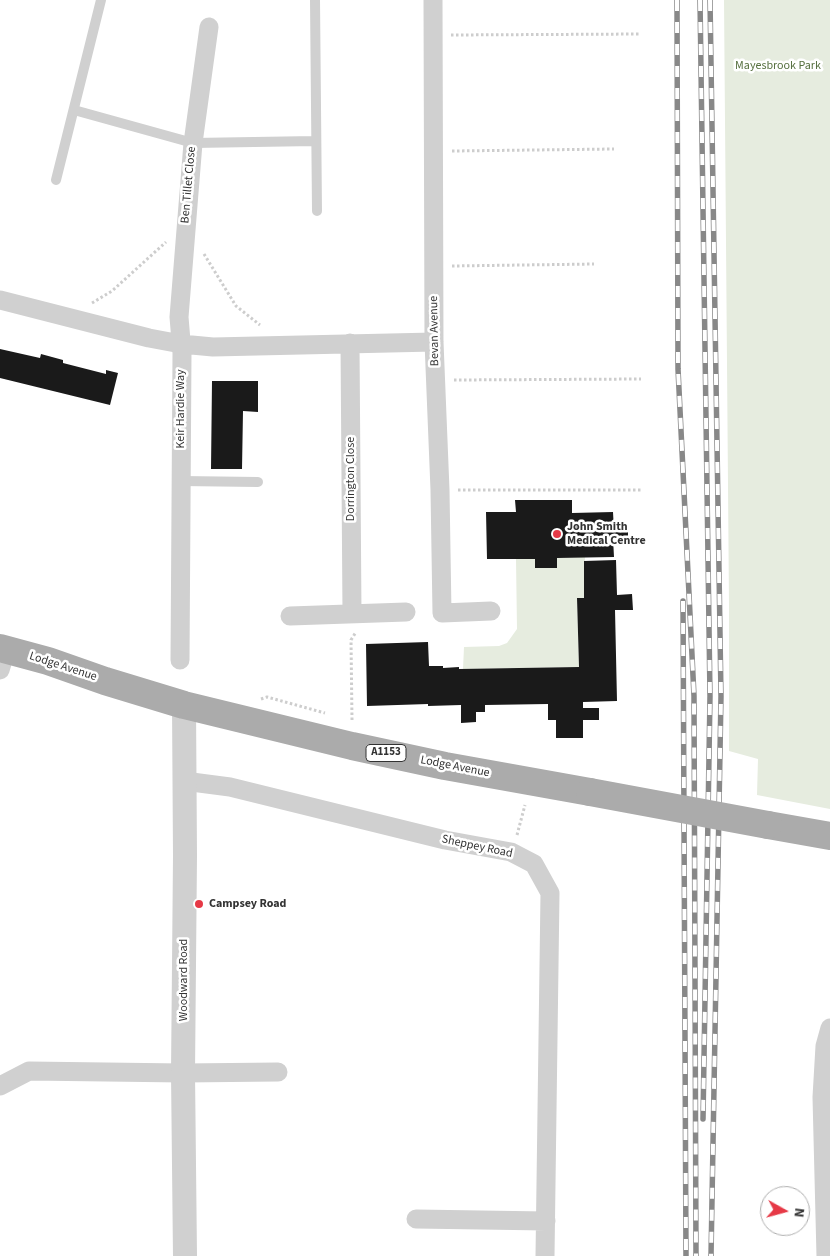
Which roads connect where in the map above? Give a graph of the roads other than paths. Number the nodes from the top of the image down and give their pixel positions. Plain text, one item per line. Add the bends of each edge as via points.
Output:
1 (102, 0) edge
2 (315, 0) edge
3 (433, 0) edge
4 (208, 27) dead end
5 (74, 110) junction
6 (315, 142) junction
7 (192, 143) junction
8 (56, 180) dead end
9 (317, 211) dead end
10 (0, 300) edge
11 (434, 342) junction
12 (350, 343) junction
13 (181, 344) junction
14 (181, 481) junction
15 (258, 482) dead end
16 (492, 611) dead end
17 (406, 612) dead end
18 (290, 616) dead end
19 (355, 622) junction
20 (2, 656) edge
21 (180, 660) dead end
22 (184, 704) junction
23 (184, 782) junction
24 (830, 836) edge
25 (830, 1028) edge
26 (278, 1072) dead end
27 (183, 1073) junction
28 (0, 1086) edge
29 (416, 1219) dead end
30 (546, 1221) junction
31 (185, 1256) edge
32 (545, 1256) edge
33 (826, 1256) edge

1 - 5 lane
2 - 6 lane
3 - 11 street, Bevan Avenue
4 - 7 street, Ben Tillet Close
5 - 7 lane
5 - 8 lane
6 - 7 lane
6 - 9 lane
7 - 13 street, Ben Tillet Close via 179,317
10 - 13 street
11 - 12 street
11 - 16 street, Bevan Avenue via 442,613
12 - 13 street via 213,347
12 - 19 street, Dorrington Close
13 - 14 street, Keir Hardie Way
14 - 15 lane
14 - 21 street, Keir Hardie Way
17 - 19 street
18 - 19 street
20 - 22 main road, Lodge Avenue / A1153 via 48,661
22 - 23 street, Woodward Road
22 - 24 main road, Lodge Avenue / A1153, bridge via 417,760
23 - 27 street, Woodward Road
23 - 30 street, Sheppey Road via 230,787 445,840 512,852 534,864 550,893
25 - 33 street via 825,1046 822,1097
26 - 27 street
27 - 28 street via 29,1071
27 - 31 street, Woodward Road
29 - 30 street
30 - 32 street, Sheppey Road

